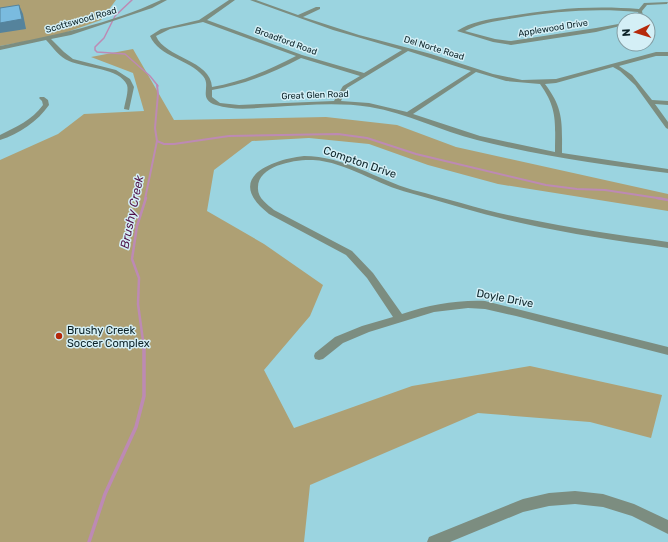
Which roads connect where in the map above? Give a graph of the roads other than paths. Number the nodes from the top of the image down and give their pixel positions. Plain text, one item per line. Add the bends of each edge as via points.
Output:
1 (165, 0) edge
2 (233, 0) edge
3 (252, 0) edge
4 (666, 2) edge
5 (318, 8) dead end
6 (640, 11) joint
7 (299, 17) junction
8 (203, 20) junction
9 (616, 26) edge
10 (48, 39) junction
11 (0, 48) edge
12 (407, 49) junction
13 (668, 54) edge
14 (300, 56) junction
15 (614, 65) junction
16 (474, 71) junction
17 (364, 75) junction
18 (542, 83) junction
19 (209, 89) junction
20 (42, 98) dead end
21 (337, 102) junction
22 (649, 102) junction
23 (668, 103) edge
24 (127, 109) dead end
25 (409, 114) junction
26 (668, 127) edge
27 (1, 137) edge
28 (558, 155) junction
29 (668, 171) edge
30 (668, 245) edge
31 (400, 319) junction
32 (668, 351) edge
33 (320, 356) dead end
34 (668, 527) edge
35 (434, 542) edge

1 - 10 street, Scottswood Road via 117,19
2 - 8 street, Great Glen Road
3 - 7 street, Del Norte Road
4 - 6 street via 646,4
5 - 7 street
6 - 9 street, Applewood Drive via 603,8 558,10 484,21 460,31 495,41 511,42
7 - 12 street, Del Norte Road via 347,34
8 - 14 street, Broadford Road
8 - 19 street, Great Glen Road via 159,32 154,34 153,38 205,75 209,81
10 - 11 street, Scottswood Road
10 - 24 street via 71,60 106,69 126,78 131,87
12 - 16 street, Del Norte Road
12 - 17 street
13 - 15 street, Del Norte Road via 651,55
14 - 17 street, Broadford Road
14 - 19 street via 258,76
15 - 18 street, Del Norte Road
15 - 22 street via 627,73
16 - 18 street, Del Norte Road via 508,81
16 - 25 street
17 - 21 street via 345,87
18 - 28 street via 551,96 558,114
19 - 21 street, Great Glen Road via 208,96 212,101 231,106
20 - 27 street via 46,105 39,115
21 - 25 street, Great Glen Road via 375,106
22 - 23 street
22 - 26 street
25 - 28 street, Great Glen Road via 476,138
28 - 29 street, Great Glen Road
30 - 31 street, Compton Drive via 509,218 390,184 338,163 317,158 288,160 262,173 257,178 255,186 260,202 274,214 330,240 348,253 369,273
31 - 32 street, Doyle Drive via 447,306 485,305
31 - 33 street, Doyle Drive via 339,340
34 - 35 street via 609,501 574,496 555,497 516,508

